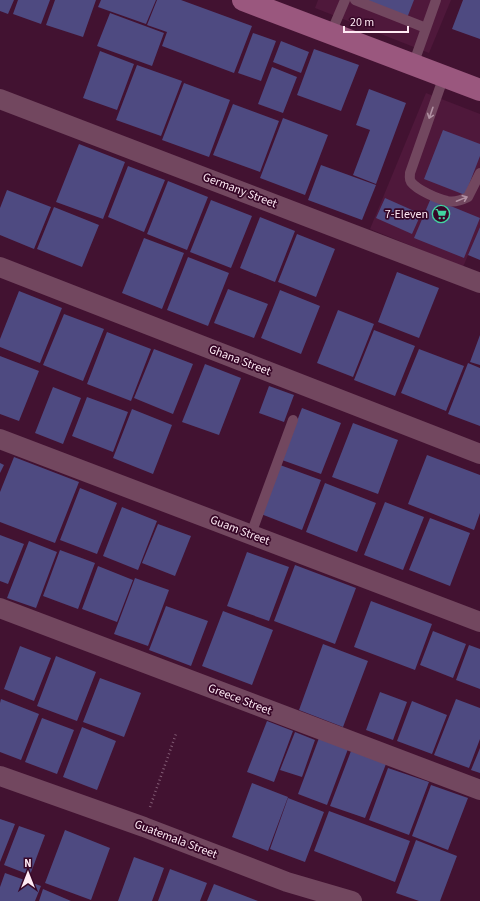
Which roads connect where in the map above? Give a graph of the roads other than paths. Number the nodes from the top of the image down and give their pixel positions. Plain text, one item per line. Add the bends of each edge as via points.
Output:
1 (243, 0) edge
2 (345, 0) edge
3 (355, 0) edge
4 (436, 0) edge
5 (426, 28) junction
6 (331, 33) junction
7 (413, 65) junction
8 (444, 76) junction
9 (480, 90) edge
10 (0, 99) edge
11 (480, 173) edge
12 (0, 267) edge
13 (480, 282) edge
14 (293, 420) dead end
15 (0, 439) edge
16 (480, 454) edge
17 (251, 534) junction
18 (0, 608) edge
19 (480, 622) edge
20 (0, 776) edge
21 (480, 790) edge
22 (345, 900) edge

1 - 6 main road
2 - 6 lane
3 - 5 lane
4 - 5 lane
5 - 7 lane
6 - 7 main road
7 - 8 main road
8 - 9 main road
8 -> 11 lane via 410,179 420,190 447,201 457,202 468,197
10 - 13 street, Germany Street
12 - 16 street, Ghana Street
14 - 17 lane
15 - 17 street, Guam Street
17 - 19 street, Guam Street
18 - 21 street, Greece Street
20 - 22 street, Guatemala Street via 144,826 287,882

